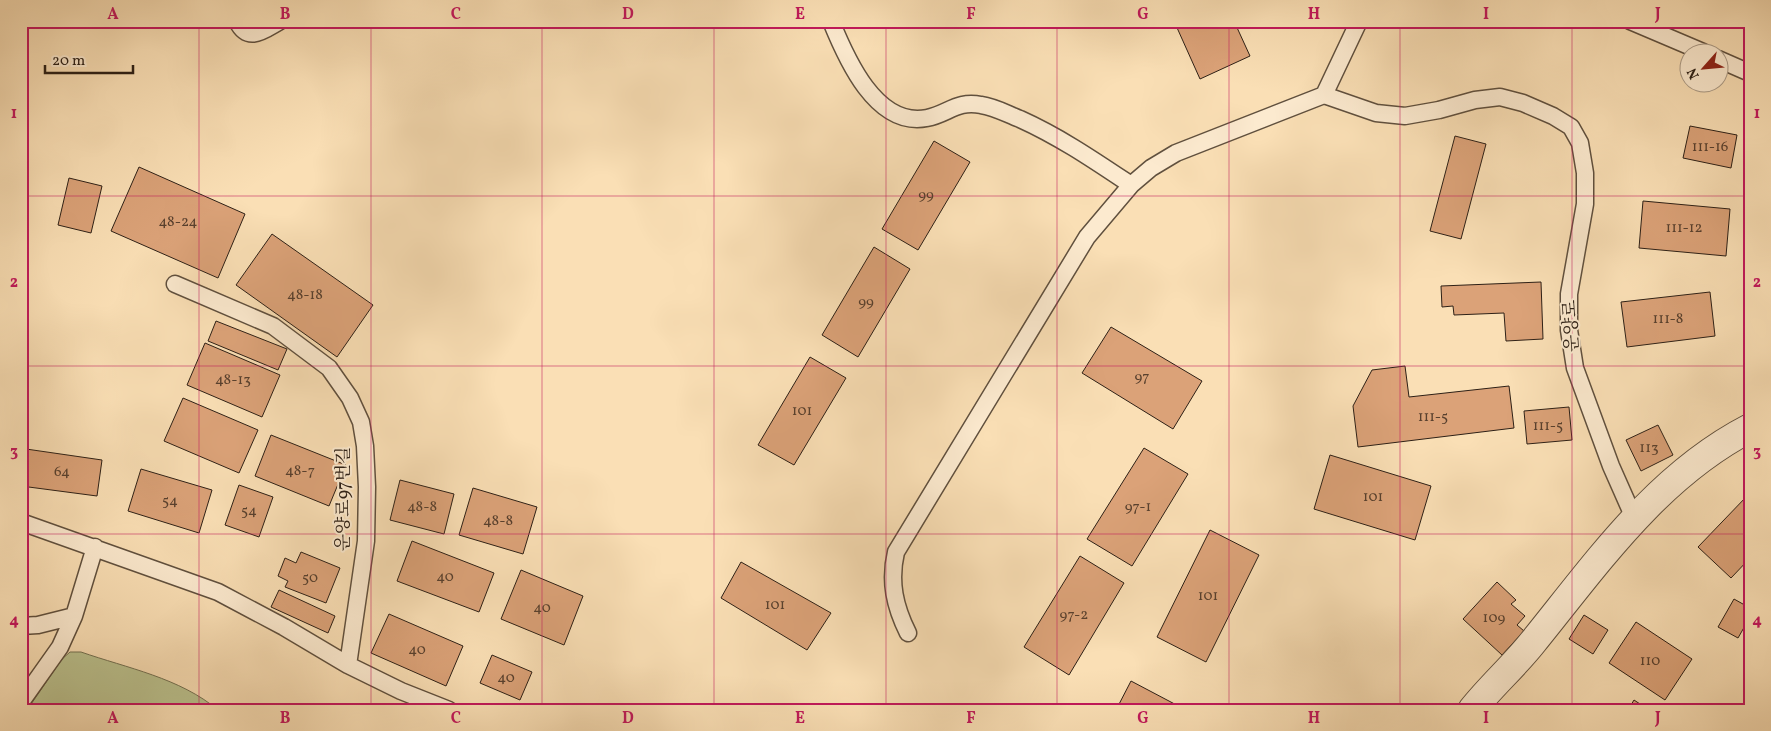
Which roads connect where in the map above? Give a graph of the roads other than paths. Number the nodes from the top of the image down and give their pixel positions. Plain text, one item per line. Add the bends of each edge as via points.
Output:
1 (237, 21) edge
2 (280, 21) edge
3 (831, 21) edge
4 (1359, 21) edge
5 (1630, 21) edge
6 (1679, 42) edge
7 (1728, 63) edge
8 (1750, 73) edge
9 (1324, 95) junction
10 (1131, 185) junction
11 (175, 284) dead end
12 (1750, 428) edge
13 (1634, 518) junction
14 (21, 522) edge
15 (95, 548) junction
16 (74, 616) junction
17 (21, 626) edge
18 (908, 633) dead end
19 (348, 665) junction
20 (21, 702) edge
21 (449, 710) edge
22 (1472, 710) edge

1 - 2 lane via 249,34 258,34
3 - 10 lane via 856,75 888,110 908,118 927,118 967,104 996,108 1076,148
4 - 9 lane
5 - 6 lane
7 - 8 lane
9 - 10 lane via 1176,153
9 - 13 lane, 운양로 via 1376,113 1405,116 1500,97 1523,103 1571,127 1580,143 1585,173 1585,204 1569,294 1569,330 1575,368
10 - 18 lane via 1087,237 896,552 893,587 898,614
11 - 19 lane, 운양로97번길 via 273,326 329,368 350,398 364,438 367,487 366,541
12 - 13 street via 1725,440 1698,460
13 - 22 street via 1532,644
14 - 15 lane
15 - 16 lane
15 - 19 lane via 218,592 284,626
16 - 17 lane
16 - 20 lane via 60,648
19 - 21 lane

